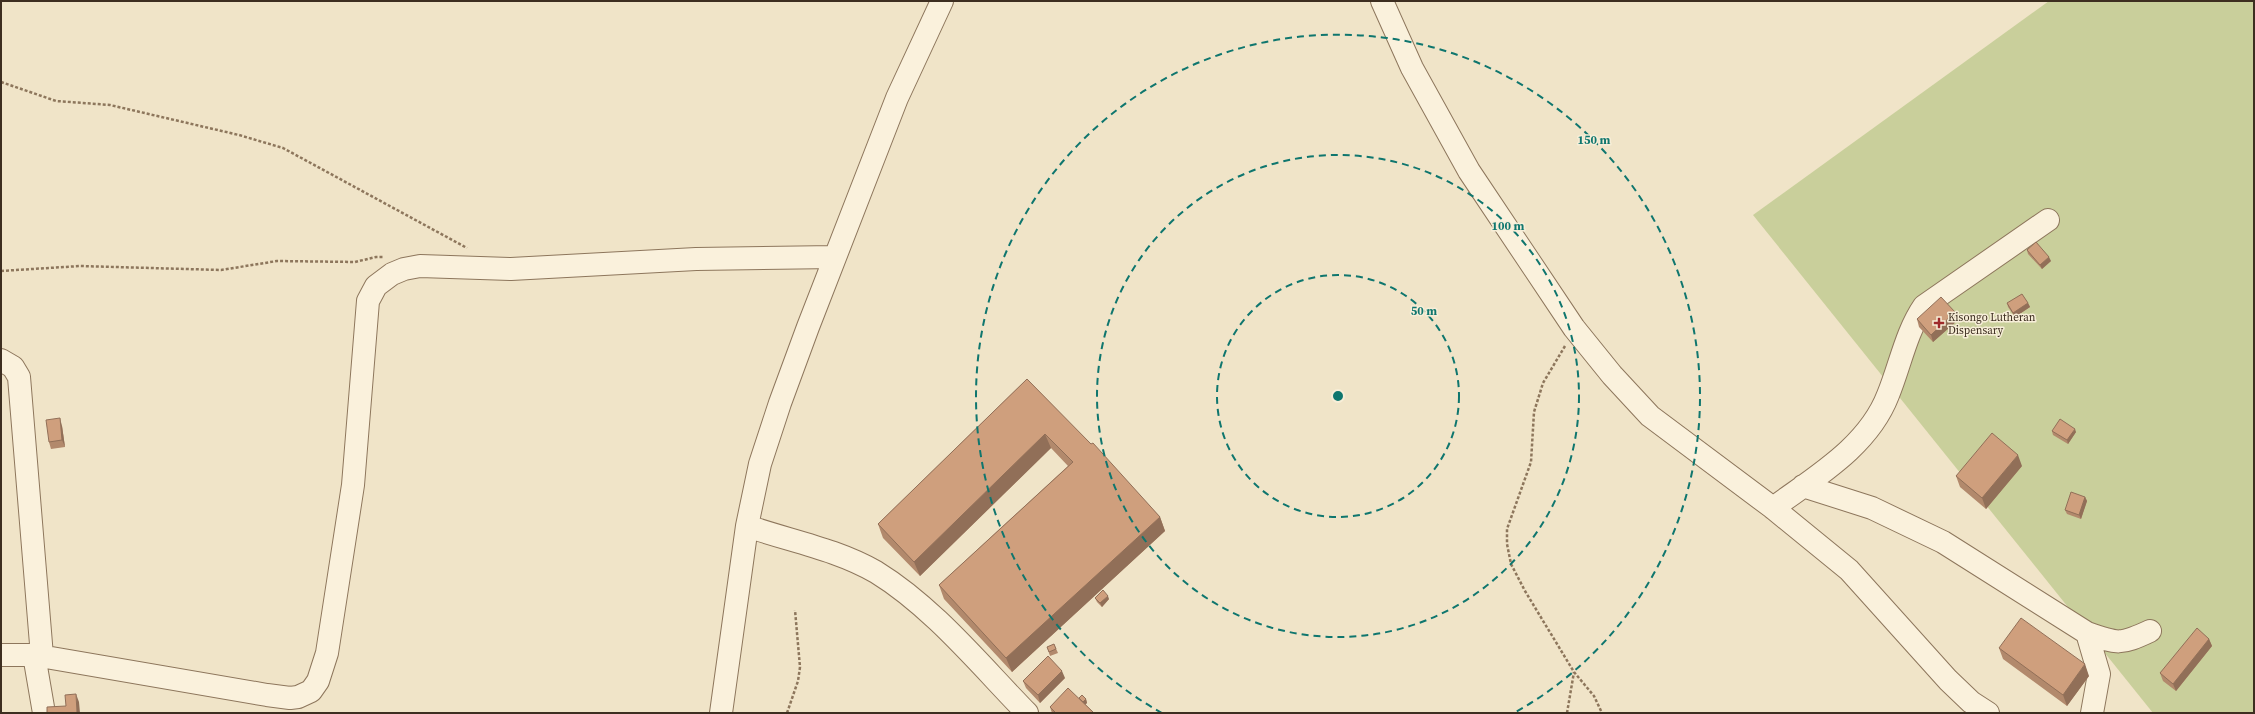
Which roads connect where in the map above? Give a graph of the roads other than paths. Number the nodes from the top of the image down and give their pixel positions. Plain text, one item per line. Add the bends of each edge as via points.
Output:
1 (942, 1) edge
2 (1382, 1) edge
3 (2048, 220) dead end
4 (836, 257) junction
5 (1, 360) edge
6 (1803, 486) junction
7 (1772, 508) junction
8 (747, 526) junction
9 (2150, 632) dead end
10 (2087, 633) junction
11 (1, 655) edge
12 (38, 655) junction
13 (44, 713) edge
14 (721, 713) edge
15 (1027, 713) edge
16 (1988, 713) edge
17 (2092, 713) edge

1 - 4 street via 897,98
2 - 7 street via 1412,68 1469,171 1574,328 1627,393 1650,416
3 - 6 street via 1924,306 1914,320 1880,413 1861,438 1840,458
4 - 8 street via 780,403 760,464
4 - 12 street via 696,259 511,269 420,266 392,274 376,286 368,300 353,485 327,653 318,681 311,691 290,698 267,695
5 - 12 street via 13,367 19,377
6 - 7 street
6 - 10 street via 1872,508 1943,542
7 - 16 street via 1849,570 1948,680 1971,702
8 - 14 street
8 - 15 street via 795,539 875,572 913,598
9 - 10 street via 2126,642 2110,641
10 - 17 street via 2099,674
11 - 12 street
12 - 13 street

